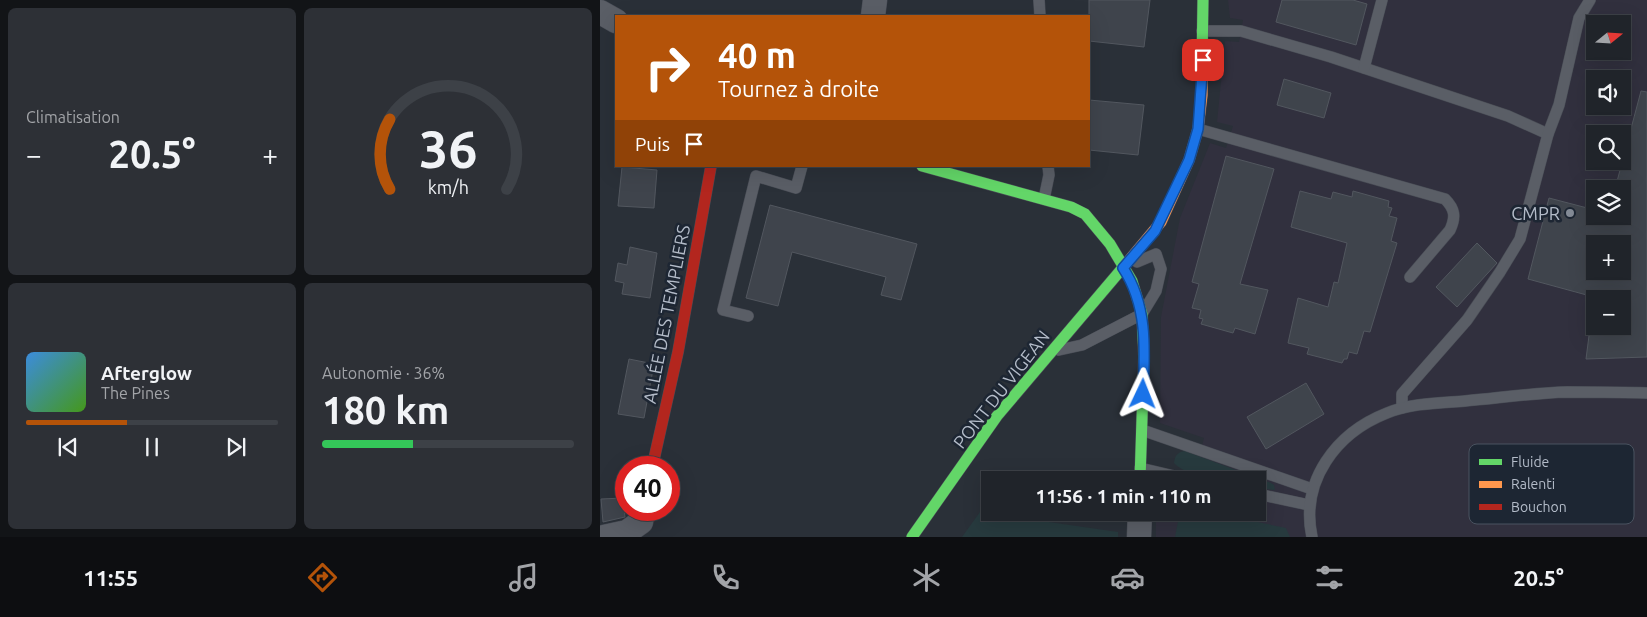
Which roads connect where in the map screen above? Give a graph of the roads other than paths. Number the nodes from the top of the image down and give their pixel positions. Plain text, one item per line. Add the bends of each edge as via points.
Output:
1 (875, 0) edge
2 (1039, 0) edge
3 (1203, 0) edge
4 (1382, 0) edge
5 (1590, 0) edge
6 (600, 12) edge
7 (873, 15) edge
8 (1040, 15) edge
9 (615, 20) edge
10 (1202, 32) junction
11 (1364, 68) junction
12 (1198, 129) junction
13 (1548, 134) junction
14 (711, 167) edge
15 (802, 167) edge
16 (926, 167) edge
17 (1048, 167) edge
18 (1044, 199) junction
19 (1123, 268) junction
20 (1410, 277) dead end
21 (1142, 314) junction
22 (748, 316) dead end
23 (1053, 351) junction
24 (1647, 392) edge
25 (1402, 408) junction
26 (1142, 430) junction
27 (655, 456) edge
28 (1140, 468) joint
29 (1153, 471) edge
30 (1312, 489) junction
31 (1266, 496) edge
32 (1309, 505) junction
33 (641, 521) edge
34 (1140, 521) edge
35 (604, 537) edge
36 (912, 537) edge
37 (1139, 537) edge
38 (1312, 537) edge

1 - 7 street
2 - 8 lane
3 - 10 street, PONT DU VIGEAN
4 - 11 lane
5 - 13 lane via 1579,18 1559,105
6 - 9 street
10 - 11 lane via 1241,31
10 - 12 street, PONT DU VIGEAN via 1202,95
11 - 13 lane via 1508,116
12 - 19 street, PONT DU VIGEAN via 1189,160 1161,222
12 - 20 lane via 1445,199 1451,206 1454,222
13 - 25 lane via 1520,239 1467,320 1402,394
14 - 27 street, ALLÉE DES TEMPLIERS via 678,352
15 - 22 lane via 796,188 756,176 723,310
16 - 18 street
17 - 18 lane
18 - 19 street via 1085,214 1097,226
19 - 21 street via 1132,281
19 - 21 lane via 1156,254 1161,269 1156,291
19 - 23 street, PONT DU VIGEAN
21 - 23 lane via 1082,345
21 - 26 street
23 - 36 street, PONT DU VIGEAN via 997,416
24 - 25 lane via 1566,392
25 - 30 lane via 1361,425 1338,445 1322,465
26 - 28 street
26 - 30 lane
28 - 29 lane
30 - 32 lane
31 - 32 lane
32 - 38 lane
33 - 35 street via 627,532
34 - 37 street

